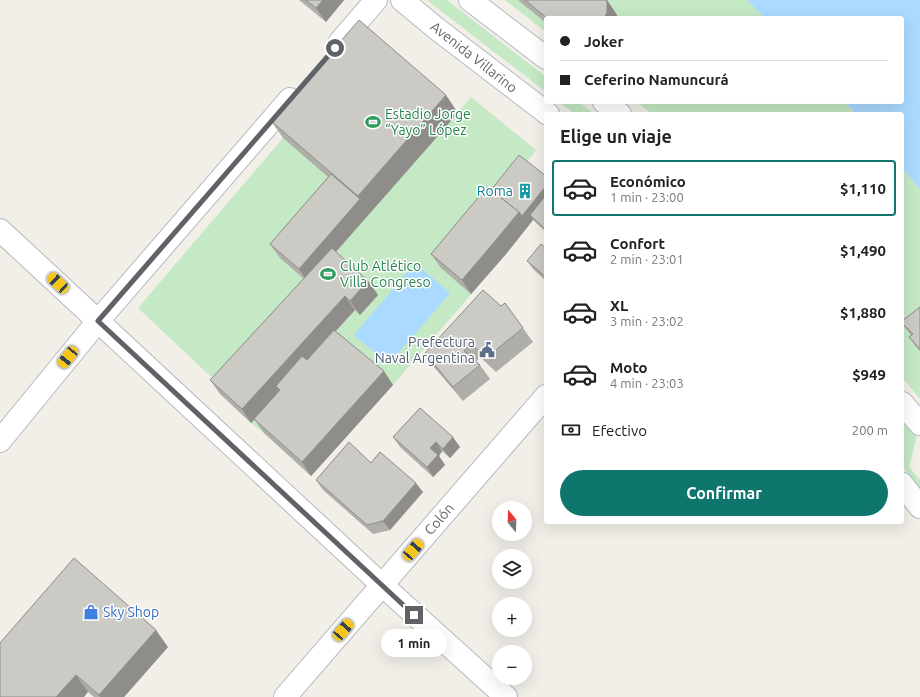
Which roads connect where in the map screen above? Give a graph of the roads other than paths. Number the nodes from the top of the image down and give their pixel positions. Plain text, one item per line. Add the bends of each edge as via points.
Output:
1 (376, 0) edge
2 (402, 0) edge
3 (470, 0) edge
4 (544, 56) edge
5 (324, 60) edge
6 (304, 83) edge
7 (607, 104) edge
8 (545, 112) edge
9 (617, 112) edge
10 (0, 230) edge
11 (98, 321) junction
12 (544, 398) edge
13 (904, 405) edge
14 (920, 424) edge
15 (0, 441) edge
16 (904, 487) edge
17 (920, 507) edge
18 (382, 585) junction
19 (286, 697) edge
20 (506, 697) edge

1 - 5 street
2 - 8 street, Avenida Villarino
3 - 4 street
6 - 11 street
7 - 9 street
10 - 11 street
11 - 15 street
11 - 18 street
12 - 18 street, Colón
13 - 14 street
16 - 17 street
18 - 19 street, Colón
18 - 20 street

